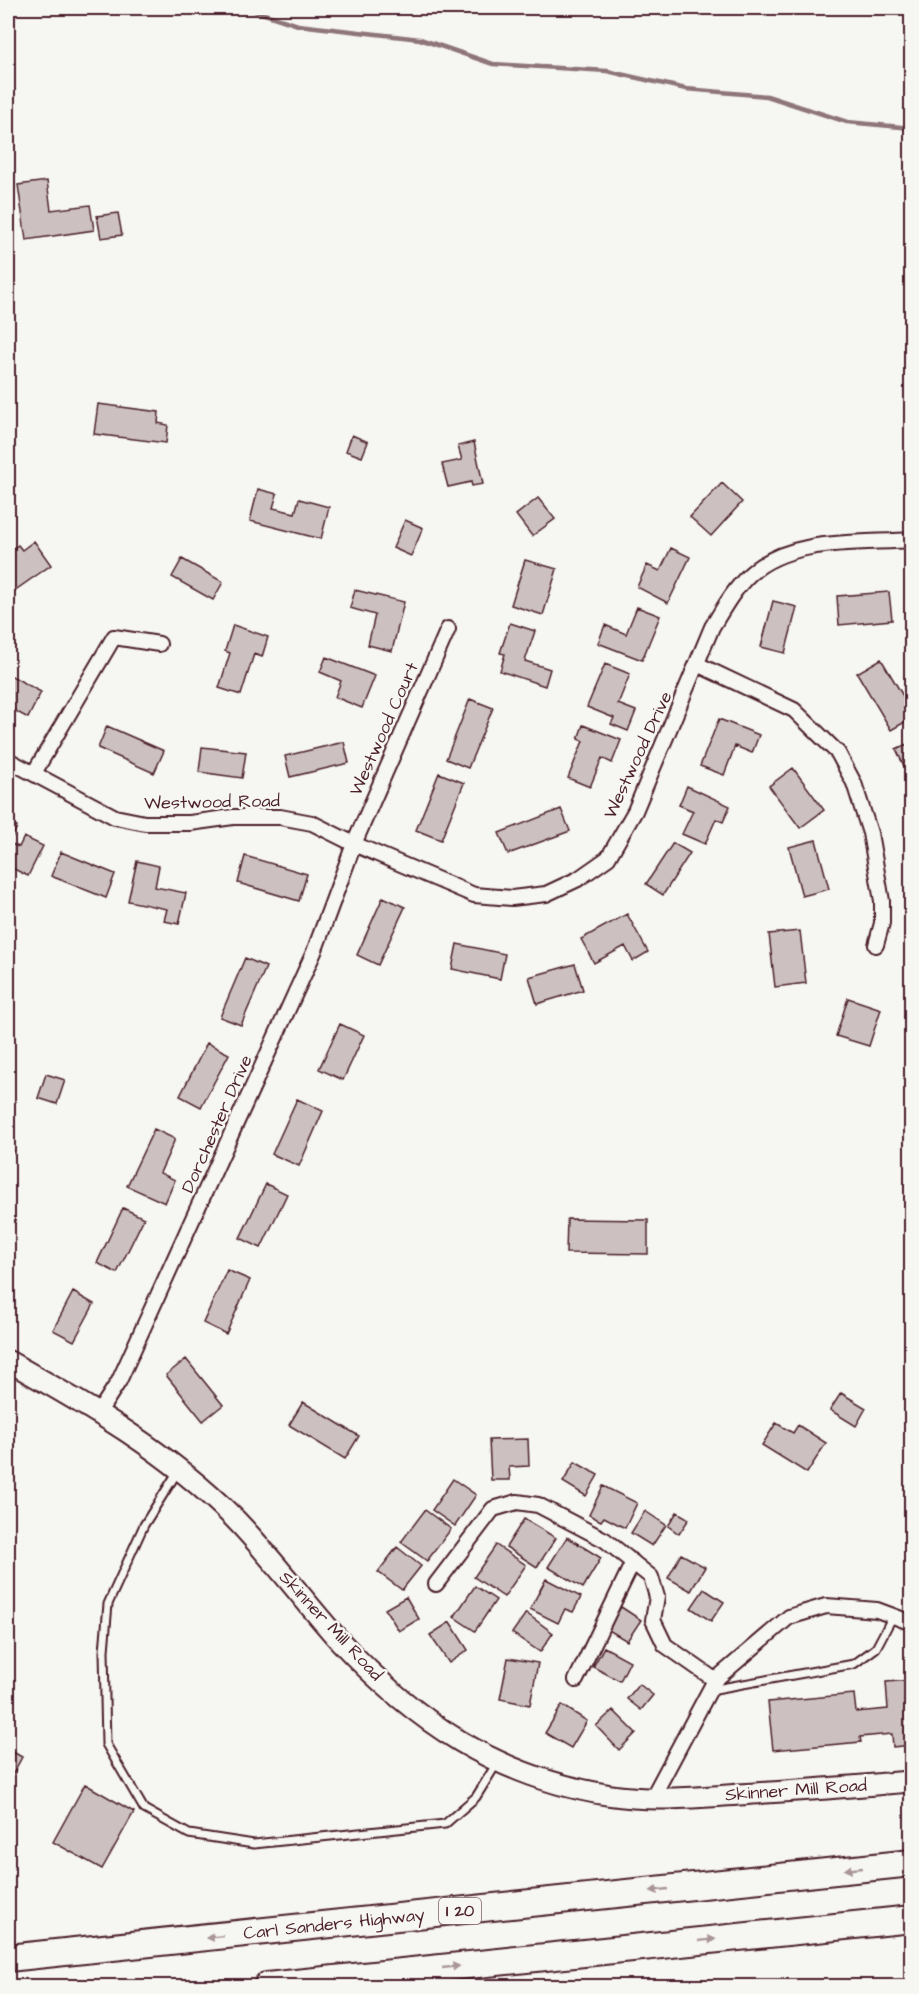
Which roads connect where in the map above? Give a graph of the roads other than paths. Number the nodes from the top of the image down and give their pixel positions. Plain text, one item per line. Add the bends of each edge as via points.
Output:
1 (912, 540) edge
2 (448, 629) dead end
3 (159, 644) dead end
4 (699, 665) junction
5 (8, 760) edge
6 (34, 773) junction
7 (354, 844) junction
8 (876, 945) dead end
9 (8, 1361) edge
10 (99, 1412) junction
11 (179, 1468) junction
12 (633, 1562) junction
13 (436, 1584) dead end
14 (893, 1616) junction
15 (912, 1623) edge
16 (576, 1680) dead end
17 (713, 1685) junction
18 (497, 1763) junction
19 (912, 1781) edge
20 (651, 1800) junction
21 (912, 1863) edge
22 (912, 1919) edge
23 (8, 1959) edge
24 (267, 1986) edge

1 - 4 street, Westwood Drive via 809,547 772,560 750,574 728,601 712,627
2 - 7 street, Westwood Court
3 - 6 street via 114,637
4 - 7 street, Westwood Drive via 635,811 608,858 578,879 546,894 512,898 474,894
4 - 8 street via 794,710 838,753 854,783 870,833 882,901
5 - 6 street, Westwood Road
6 - 7 street, Westwood Road via 115,816 145,824 233,817 280,818 312,823
7 - 10 street, Dorchester Drive via 314,952 119,1381
9 - 10 street, Skinner Mill Road
10 - 11 street, Skinner Mill Road
11 - 18 street, Skinner Mill Road via 235,1519 339,1640 383,1683 466,1747
11 - 18 lane via 144,1525 108,1604 104,1651 106,1744 144,1809 189,1834 254,1844 445,1824 477,1797
12 - 13 street via 605,1540 538,1505 517,1502 494,1509
12 - 16 street
12 - 17 street via 651,1576 657,1598 653,1620 665,1645
14 - 15 street
14 - 17 lane via 876,1648 854,1664
14 - 17 street via 877,1610 826,1606 789,1617
17 - 20 street
18 - 20 street, Skinner Mill Road via 557,1784
19 - 20 street, Skinner Mill Road
21 -> 23 highway, Carl Sanders Highway / I 20
24 -> 22 highway

